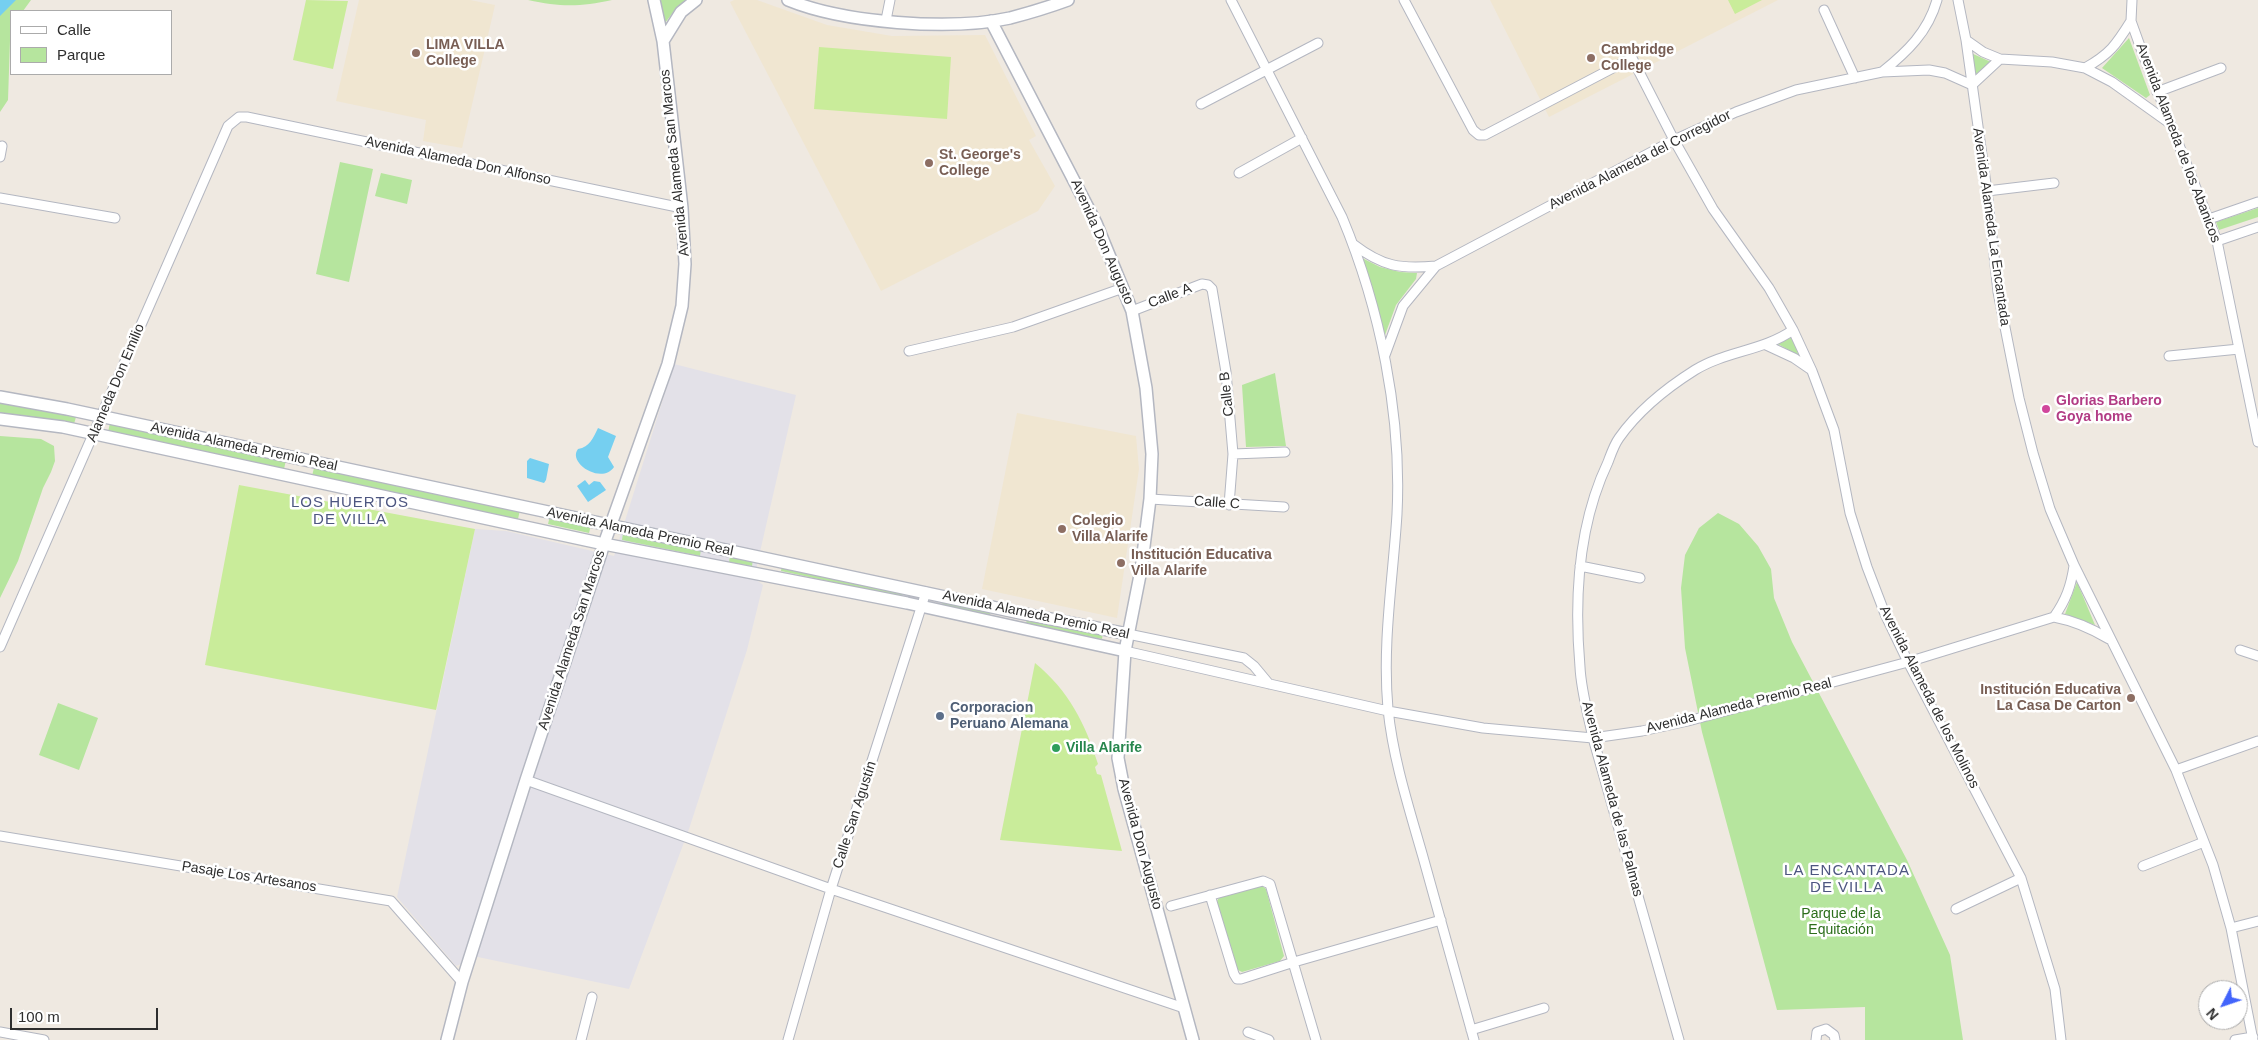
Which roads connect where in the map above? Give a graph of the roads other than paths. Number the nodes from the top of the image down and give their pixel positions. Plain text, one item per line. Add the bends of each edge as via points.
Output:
1 (654, 0) edge
2 (696, 0) edge
3 (788, 0) edge
4 (890, 0) edge
5 (1068, 0) edge
6 (1231, 0) edge
7 (1404, 0) edge
8 (1937, 0) edge
9 (1958, 0) edge
10 (2132, 0) edge
11 (1824, 10) dead end
12 (886, 20) junction
13 (991, 21) junction
14 (2132, 21) junction
15 (1966, 40) junction
16 (663, 42) junction
17 (1318, 42) dead end
18 (2000, 59) junction
19 (2084, 68) junction
20 (2221, 68) dead end
21 (1267, 70) junction
22 (1882, 72) junction
23 (1855, 78) junction
24 (1972, 85) junction
25 (2157, 92) junction
26 (1201, 104) dead end
27 (234, 120) joint
28 (2168, 122) junction
29 (1302, 138) junction
30 (1674, 140) junction
31 (2, 146) dead end
32 (0, 157) edge
33 (1239, 173) dead end
34 (2054, 183) dead end
35 (1987, 192) junction
36 (0, 198) edge
37 (2258, 202) edge
38 (682, 208) junction
39 (115, 218) dead end
40 (2209, 219) junction
41 (2258, 227) edge
42 (2217, 241) junction
43 (1354, 244) junction
44 (1436, 266) junction
45 (1208, 285) joint
46 (1123, 288) junction
47 (1132, 310) junction
48 (1793, 330) junction
49 (1766, 345) junction
50 (2239, 350) junction
51 (909, 351) dead end
52 (1385, 355) junction
53 (2169, 356) dead end
54 (1812, 371) junction
55 (0, 397) edge
56 (102, 417) junction
57 (0, 419) edge
58 (94, 434) junction
59 (2258, 442) edge
60 (1285, 452) dead end
61 (1233, 454) junction
62 (1150, 499) junction
63 (1229, 504) junction
64 (1284, 507) dead end
65 (611, 525) junction
66 (604, 544) junction
67 (716, 548) junction
68 (768, 559) junction
69 (714, 566) junction
70 (1580, 566) junction
71 (2074, 566) junction
72 (765, 576) junction
73 (1640, 578) dead end
74 (926, 592) junction
75 (922, 606) junction
76 (1008, 610) junction
77 (2054, 617) junction
78 (1006, 625) junction
79 (1128, 634) junction
80 (2110, 639) junction
81 (0, 647) edge
82 (2240, 650) dead end
83 (1125, 651) junction
84 (2258, 656) edge
85 (1908, 662) junction
86 (1270, 684) junction
87 (1388, 711) junction
88 (1593, 738) junction
89 (2257, 740) edge
90 (2176, 770) junction
91 (526, 780) junction
92 (0, 836) edge
93 (2204, 842) junction
94 (2143, 866) dead end
95 (2021, 878) junction
96 (831, 889) junction
97 (1210, 895) junction
98 (1171, 906) dead end
99 (1956, 909) dead end
100 (1441, 920) junction
101 (2258, 921) edge
102 (2231, 928) junction
103 (1294, 962) junction
104 (462, 982) junction
105 (592, 997) dead end
106 (1184, 1008) junction
107 (1544, 1008) dead end
108 (1471, 1030) junction
109 (0, 1032) edge
110 (2253, 1039) edge
111 (44, 1040) edge
112 (447, 1040) edge
113 (581, 1040) edge
114 (788, 1040) edge
115 (1193, 1040) edge
116 (1250, 1040) edge
117 (1269, 1040) edge
118 (1316, 1040) edge
119 (1474, 1040) edge
120 (1678, 1040) edge
121 (1816, 1040) edge
122 (1835, 1040) edge
123 (2061, 1040) edge
124 (2235, 1040) edge

1 - 16 street, Avenida Alameda San Marcos
2 - 16 street via 681,12
3 - 12 street via 851,16
4 - 12 street
5 - 13 street
6 - 21 street
7 - 30 street, Avenida Alameda de los Molinos via 1479,135 1485,135 1632,58
8 - 22 street, Avenida Alameda del Corregidor via 1928,24 1916,42
9 - 15 street, Avenida Alameda La Encantada
10 - 14 street
11 - 23 street
12 - 13 street
13 - 46 street, Avenida Don Augusto via 1096,223
14 - 19 street via 2105,56
14 - 25 street, Avenida Alameda de los Abanicos
15 - 18 street
15 - 24 street, Avenida Alameda La Encantada
16 - 38 street, Avenida Alameda San Marcos
17 - 21 street
18 - 19 street via 2052,62
18 - 24 street
19 - 28 street via 2120,87
20 - 25 street
21 - 26 street
21 - 29 street
22 - 23 street, Avenida Alameda del Corregidor
22 - 24 street, Avenida Alameda del Corregidor via 1929,70 1946,73
23 - 30 street, Avenida Alameda del Corregidor via 1796,90
24 - 35 street, Avenida Alameda La Encantada
25 - 28 street, Avenida Alameda de los Abanicos
27 - 38 street, Avenida Alameda Don Alfonso via 247,117
27 - 56 street, Alameda Don Emilio via 228,126
28 - 40 street, Avenida Alameda de los Abanicos
29 - 33 street
29 - 43 street
30 - 44 street, Avenida Alameda del Corregidor
30 - 48 street, Avenida Alameda de los Molinos via 1713,209 1769,288
31 - 32 street
34 - 35 street
35 - 71 street, Avenida Alameda La Encantada via 1998,292 2019,398 2050,509
36 - 39 street
37 - 40 street
38 - 65 street, Avenida Alameda San Marcos via 685,264 676,334
40 - 42 street, Avenida Alameda de los Abanicos
41 - 42 street
42 - 50 street, Avenida Alameda de los Abanicos
43 - 44 street, Avenida Alameda del Corregidor via 1370,257 1388,265
43 - 52 street
44 - 52 street, Avenida Alameda del Corregidor via 1403,306
45 - 47 street, Calle A via 1202,284
45 - 61 street, Calle B via 1212,289 1226,372
46 - 47 street, Avenida Don Augusto
46 - 51 street via 1014,327
47 - 62 street, Avenida Don Augusto via 1146,388 1152,454
48 - 49 street, Avenida Alameda de las Palmas
48 - 54 street, Avenida Alameda de los Molinos
49 - 54 street
49 - 70 street, Avenida Alameda de las Palmas via 1694,370 1648,405 1619,438 1602,473 1586,520
50 - 53 street
50 - 59 street, Avenida Alameda de los Abanicos
52 - 87 street via 1397,476 1386,646
54 - 85 street, Avenida Alameda de los Molinos via 1834,430 1850,513 1867,567
55 - 56 street, Avenida Alameda Premio Real
56 - 58 street, Alameda Don Emilio
56 - 65 street, Avenida Alameda Premio Real
57 - 58 street, Avenida Alameda Premio Real
58 - 66 street, Avenida Alameda Premio Real
58 - 81 street, Alameda Don Emilio
60 - 61 street
61 - 63 street, Calle B
62 - 63 street, Calle C
62 - 79 street, Avenida Don Augusto via 1141,570
63 - 64 street, Calle C
65 - 66 street, Avenida Alameda San Marcos
65 - 67 street, Avenida Alameda Premio Real
66 - 69 street, Avenida Alameda Premio Real
66 - 91 street, Avenida Alameda San Marcos
67 - 68 street, Avenida Alameda Premio Real
67 - 69 street
68 - 72 street
68 - 74 street, Avenida Alameda Premio Real
69 - 72 street, Avenida Alameda Premio Real
70 - 73 street
70 - 88 street, Avenida Alameda de las Palmas via 1580,667
71 - 77 street via 2066,601
71 - 80 street, Avenida Alameda La Encantada
72 - 75 street, Avenida Alameda Premio Real
74 - 75 street, Calle San Agustín
74 - 76 street, Avenida Alameda Premio Real
75 - 78 street, Avenida Alameda Premio Real
75 - 96 street, Calle San Agustín
76 - 78 street
76 - 79 street, Avenida Alameda Premio Real
77 - 80 street, Avenida Alameda Premio Real via 2073,620
77 - 85 street, Avenida Alameda Premio Real
78 - 83 street, Avenida Alameda Premio Real
79 - 83 street, Avenida Don Augusto
79 - 86 street, Avenida Alameda Premio Real via 1244,658
80 - 90 street, Avenida Alameda La Encantada
82 - 84 street
83 - 86 street, Avenida Alameda Premio Real
83 - 106 street, Avenida Don Augusto via 1118,758
85 - 88 street, Avenida Alameda Premio Real via 1688,721
85 - 95 street, Avenida Alameda de los Molinos
86 - 87 street, Avenida Alameda Premio Real
87 - 88 street, Avenida Alameda Premio Real via 1483,728
87 - 100 street via 1400,776
88 - 120 street, Avenida Alameda de las Palmas
89 - 90 street
90 - 93 street, Avenida Alameda La Encantada
91 - 96 street
91 - 104 street, Avenida Alameda San Marcos
92 - 104 street, Pasaje Los Artesanos via 391,901
93 - 94 street
93 - 102 street, Avenida Alameda La Encantada
95 - 99 street
95 - 123 street, Avenida Alameda de los Molinos via 2055,989
96 - 106 street
96 - 114 street, Calle San Agustín
97 - 98 street
97 - 103 street via 1263,881 1270,884
97 - 103 street via 1237,979
100 - 103 street
100 - 108 street
101 - 102 street
102 - 110 street, Avenida Alameda La Encantada
103 - 118 street
104 - 112 street, Avenida Alameda San Marcos
105 - 113 street
106 - 115 street, Avenida Don Augusto
107 - 108 street
108 - 119 street
109 - 111 street
110 - 124 street
116 - 117 street via 1248,1032
121 - 122 street via 1817,1032 1826,1029 1834,1034

